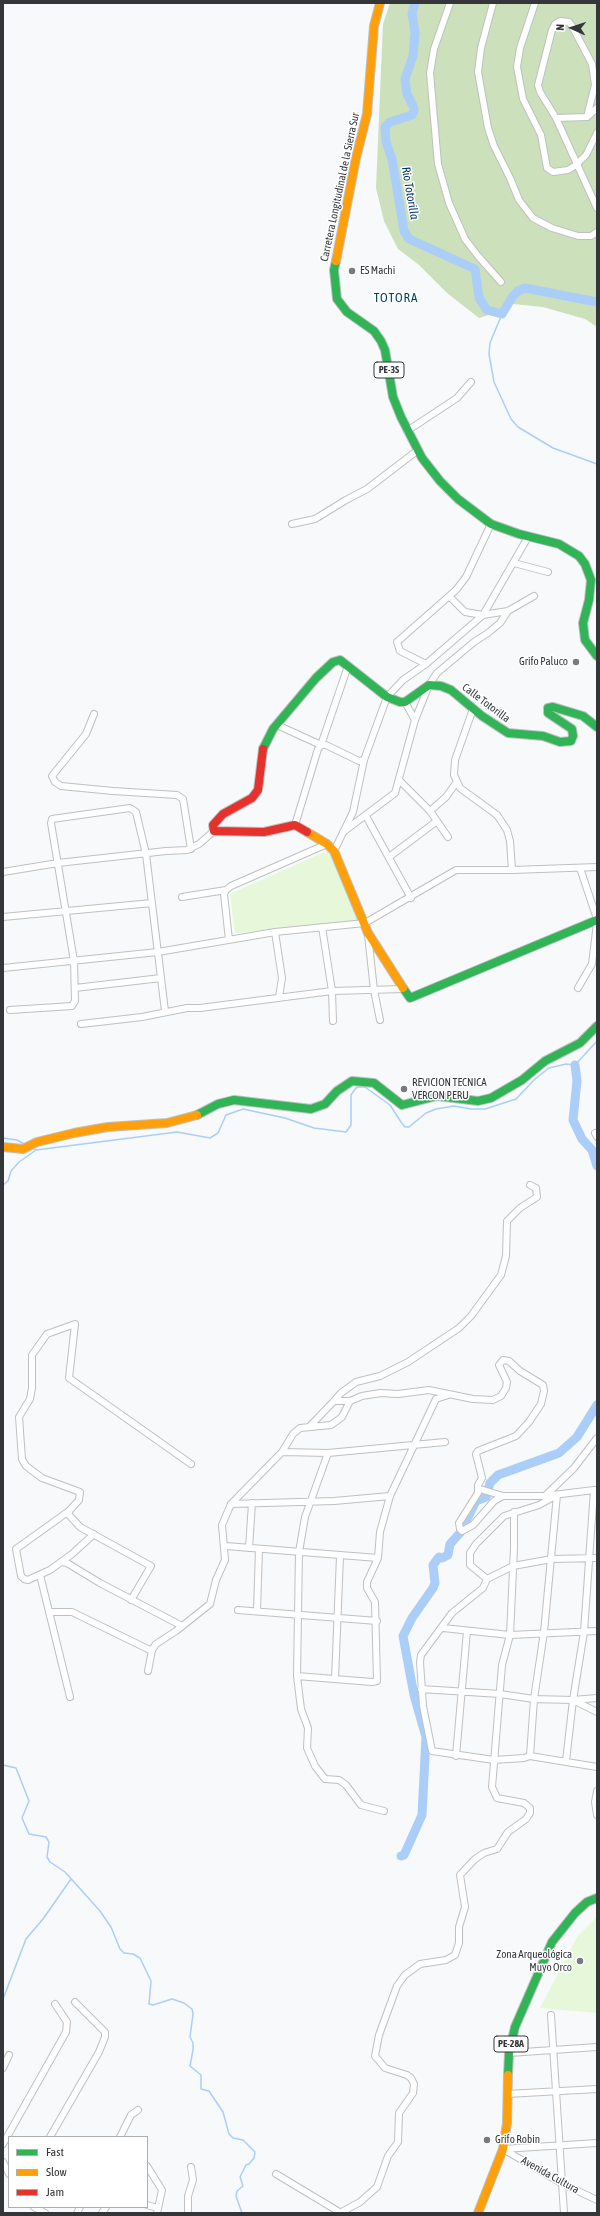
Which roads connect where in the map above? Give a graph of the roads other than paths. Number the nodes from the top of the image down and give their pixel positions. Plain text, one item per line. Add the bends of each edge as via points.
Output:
1 (380, 3) edge
2 (450, 3) edge
3 (493, 3) edge
4 (535, 3) edge
5 (597, 108) edge
6 (556, 118) junction
7 (587, 118) junction
8 (597, 133) edge
9 (576, 165) junction
10 (597, 208) edge
11 (597, 232) edge
12 (500, 282) dead end
13 (471, 382) dead end
14 (407, 431) junction
15 (418, 450) junction
16 (292, 524) dead end
17 (491, 524) junction
18 (528, 537) junction
19 (514, 563) junction
20 (548, 572) dead end
21 (534, 596) dead end
22 (450, 597) junction
23 (508, 611) junction
24 (483, 615) junction
25 (597, 656) edge
26 (426, 664) junction
27 (348, 666) junction
28 (429, 685) junction
29 (387, 696) junction
30 (405, 702) junction
31 (473, 709) junction
32 (94, 714) dead end
33 (415, 720) junction
34 (277, 725) junction
35 (597, 727) edge
36 (321, 745) junction
37 (364, 760) junction
38 (400, 781) junction
39 (456, 783) junction
40 (430, 811) junction
41 (366, 816) junction
42 (437, 821) junction
43 (295, 825) junction
44 (214, 830) junction
45 (343, 832) junction
46 (448, 837) dead end
47 (327, 844) junction
48 (191, 849) junction
49 (334, 851) junction
50 (146, 854) junction
51 (389, 857) junction
52 (58, 863) junction
53 (597, 867) edge
54 (580, 868) junction
55 (512, 870) junction
56 (3, 872) edge
57 (226, 890) junction
58 (182, 897) dead end
59 (411, 898) junction
60 (152, 902) junction
61 (67, 912) junction
62 (3, 917) edge
63 (597, 920) edge
64 (365, 923) junction
65 (597, 923) edge
66 (322, 927) junction
67 (275, 932) junction
68 (368, 933) junction
69 (229, 940) junction
70 (158, 952) junction
71 (74, 961) junction
72 (3, 968) edge
73 (161, 978) junction
74 (75, 988) junction
75 (578, 988) dead end
76 (403, 989) junction
77 (374, 990) junction
78 (332, 991) junction
79 (279, 997) junction
80 (10, 1010) dead end
81 (165, 1011) junction
82 (380, 1020) dead end
83 (333, 1021) dead end
84 (81, 1024) dead end
85 (597, 1026) edge
86 (3, 1147) edge
87 (530, 1185) dead end
88 (450, 1394) junction
89 (334, 1401) junction
90 (350, 1401) junction
91 (309, 1426) junction
92 (597, 1438) edge
93 (445, 1442) dead end
94 (415, 1444) junction
95 (282, 1452) junction
96 (328, 1454) junction
97 (191, 1464) dead end
98 (480, 1490) junction
99 (595, 1490) edge
100 (557, 1495) junction
101 (390, 1496) junction
102 (503, 1496) junction
103 (546, 1496) junction
104 (310, 1502) junction
105 (252, 1503) junction
106 (231, 1504) junction
107 (69, 1511) junction
108 (514, 1512) junction
109 (595, 1523) edge
110 (94, 1534) junction
111 (226, 1546) junction
112 (249, 1548) junction
113 (259, 1549) junction
114 (299, 1552) junction
115 (340, 1556) junction
116 (378, 1558) junction
117 (594, 1558) edge
118 (552, 1559) junction
119 (62, 1562) junction
120 (513, 1566) junction
121 (40, 1575) junction
122 (487, 1579) junction
123 (131, 1600) junction
124 (238, 1610) dead end
125 (257, 1611) junction
126 (49, 1612) junction
127 (298, 1614) junction
128 (337, 1619) junction
129 (377, 1621) junction
130 (182, 1626) junction
131 (443, 1628) junction
132 (597, 1630) edge
133 (467, 1631) junction
134 (544, 1632) junction
135 (584, 1632) junction
136 (510, 1635) junction
137 (152, 1652) junction
138 (148, 1671) dead end
139 (297, 1676) junction
140 (335, 1679) junction
141 (421, 1689) junction
142 (462, 1693) junction
143 (500, 1694) junction
144 (70, 1697) dead end
145 (597, 1698) edge
146 (534, 1699) junction
147 (573, 1700) junction
148 (597, 1712) edge
149 (456, 1756) junction
150 (530, 1756) junction
151 (494, 1760) junction
152 (566, 1761) junction
153 (597, 1767) edge
154 (597, 1791) edge
155 (384, 1811) dead end
156 (597, 1814) edge
157 (597, 1898) edge
158 (75, 2002) dead end
159 (55, 2004) dead end
160 (551, 2015) dead end
161 (597, 2047) edge
162 (554, 2051) junction
163 (509, 2053) junction
164 (9, 2055) dead end
165 (3, 2068) edge
166 (597, 2089) edge
167 (557, 2092) junction
168 (507, 2094) junction
169 (138, 2110) dead end
170 (51, 2136) edge
171 (120, 2136) edge
172 (597, 2143) edge
173 (3, 2144) edge
174 (561, 2146) junction
175 (503, 2149) junction
176 (3, 2162) edge
177 (148, 2167) edge
178 (191, 2167) dead end
179 (8, 2172) edge
180 (276, 2174) dead end
181 (563, 2184) junction
182 (596, 2198) edge
183 (148, 2205) edge
184 (36, 2208) edge
185 (158, 2210) edge
186 (45, 2213) edge
187 (188, 2213) edge
188 (340, 2213) edge
189 (478, 2213) edge
190 (564, 2213) edge

1 - 14 main road, Carretera Longitudinal de la Sierra Sur / PE-3S via 374,26 370,94 334,270 335,289 341,307 374,331 382,341 393,397
2 - 12 street via 434,49 430,73 438,164 449,203 465,239
3 - 11 street via 480,53 478,72 488,128 494,146 519,200 533,218 552,228 578,236 591,236
4 - 9 street via 520,48 517,67 523,99 541,135 547,168 553,172 568,170
5 - 7 street
6 - 7 street
6 - 7 street via 540,92 539,80 550,46 552,30 555,24 565,21 569,22 575,31 592,64 595,78
6 - 9 street
8 - 9 street via 586,155
9 - 10 street
13 - 14 street via 457,398
14 - 15 main road, Carretera Longitudinal de la Sierra Sur / PE-3S
15 - 16 street via 367,489 315,519
15 - 17 main road, Carretera Longitudinal de la Sierra Sur / PE-3S via 432,471 458,499
17 - 18 main road, Carretera Longitudinal de la Sierra Sur / PE-3S
17 - 22 street via 466,576
18 - 19 street
18 - 25 main road, Carretera Longitudinal de la Sierra Sur / PE-3S via 559,544 579,556 585,564 591,580 590,600 583,623 585,640
19 - 20 street
19 - 24 street
21 - 23 street
22 - 24 street via 465,612
22 - 26 street via 397,642 400,651
23 - 24 street
23 - 28 street via 500,623 437,673
24 - 26 street
26 - 29 street via 403,680
27 - 29 main road
27 - 34 main road via 340,660 334,662 316,678
27 - 36 street
28 - 30 main road
28 - 31 main road, Calle Totorilla via 451,690
28 - 33 street
29 - 30 main road
29 - 37 street
30 - 33 street
31 - 35 main road, Calle Totorilla via 508,733 544,736 560,742 571,741 572,729 549,714 548,708 554,707 583,716
31 - 39 street via 455,760
32 - 48 street via 86,734 52,776 54,782 69,787 177,794 183,799
33 - 38 street
34 - 36 street
34 - 44 main road via 262,751 258,790 252,798 215,821
36 - 37 street via 359,761
36 - 43 street
37 - 45 street via 353,812
38 - 40 street
38 - 41 street via 395,794
39 - 40 street via 446,797
39 - 55 street via 497,815 507,830
40 - 42 street
41 - 45 street
41 - 51 street
42 - 46 street
42 - 51 street
43 - 44 main road via 264,832
43 - 47 main road
44 - 48 street
45 - 49 street
47 - 49 main road
47 - 57 street
48 - 50 street
49 - 64 main road
50 - 52 street
50 - 52 street via 136,812 130,808 52,819
50 - 60 street
51 - 59 street
52 - 56 street
52 - 61 street
53 - 54 street
54 - 55 street
54 - 63 street
55 - 59 street via 460,869 450,872
57 - 58 street
57 - 69 street via 224,894
59 - 64 street
60 - 61 street
60 - 70 street
61 - 62 street
61 - 71 street
63 - 76 main road via 416,997 410,998
64 - 66 street
64 - 68 main road
65 - 75 street via 592,964
66 - 67 street
66 - 78 street
67 - 69 street
67 - 79 street via 282,978
68 - 76 main road
68 - 77 street
69 - 70 street
70 - 71 street
70 - 73 street
71 - 72 street
71 - 74 street
73 - 74 street
73 - 81 street
74 - 80 street via 75,1001 72,1006
76 - 77 street
77 - 78 street
77 - 82 street
78 - 79 street
78 - 83 street
79 - 81 street
81 - 84 street
85 - 86 main road via 580,1043 545,1061 522,1080 491,1098 478,1101 436,1096 402,1105 374,1082 352,1081 337,1091 325,1104 311,1109 234,1100 218,1104 192,1118 166,1123 108,1127 29,1146
87 - 89 street via 536,1188 537,1197 516,1211 507,1221 506,1256 501,1275 471,1316 459,1328 408,1362 380,1376 356,1382 341,1392
88 - 90 street via 424,1390 398,1394 380,1393
88 - 94 street via 436,1399
88 - 98 street via 483,1401 501,1396 507,1382 499,1368 503,1360 543,1385 541,1404 516,1436 476,1454 482,1475 478,1485
89 - 90 street
89 - 91 street
90 - 91 street via 339,1420 326,1426
91 - 95 street via 300,1428 293,1434
92 - 103 street via 574,1468
93 - 94 street
94 - 96 street
94 - 101 street
95 - 96 street
95 - 106 street
96 - 104 street
97 - 107 street via 72,1381 69,1375 75,1324 51,1332 32,1355 30,1399 19,1417 20,1452 26,1466 36,1474 80,1492 79,1500
98 - 102 street
98 - 102 street via 459,1523 461,1530 473,1525 494,1501
99 - 100 street
99 - 109 street
100 - 103 street
100 - 108 street via 539,1505
100 - 118 street
101 - 104 street
101 - 116 street via 380,1532
102 - 103 street
104 - 105 street
104 - 114 street via 301,1529
105 - 106 street
105 - 112 street
106 - 111 street via 222,1525
107 - 110 street via 71,1518 80,1527
107 - 121 street via 16,1549 21,1576 28,1580
108 - 120 street
108 - 122 street via 499,1521 470,1553 470,1565
109 - 117 street
110 - 119 street
110 - 123 street via 151,1566
111 - 112 street
111 - 130 street via 226,1560 216,1580 210,1604
112 - 113 street
113 - 114 street
113 - 125 street
114 - 115 street
114 - 127 street
115 - 116 street
115 - 128 street
116 - 129 street via 366,1585 375,1602
117 - 118 street
117 - 135 street
118 - 120 street
118 - 134 street
119 - 121 street
119 - 123 street
120 - 122 street
120 - 136 street
121 - 126 street
122 - 131 street via 483,1588 452,1613
123 - 130 street
124 - 125 street
125 - 127 street
126 - 137 street via 72,1612
126 - 144 street
127 - 128 street
127 - 139 street
128 - 129 street
128 - 140 street
129 - 140 street via 377,1681
130 - 137 street via 156,1644
131 - 133 street
131 - 141 street via 421,1655
132 - 135 street
133 - 136 street
133 - 142 street
134 - 135 street
134 - 136 street
134 - 146 street
135 - 147 street
136 - 143 street via 502,1665
137 - 138 street
139 - 140 street
139 - 155 street via 301,1709 308,1728 307,1748 315,1766 325,1779 339,1780 346,1785 361,1805
141 - 142 street
141 - 149 street via 432,1750
142 - 143 street
142 - 149 street
143 - 146 street
143 - 151 street
145 - 147 street
146 - 147 street
146 - 150 street
147 - 148 street
147 - 152 street
149 - 151 street
150 - 151 street
150 - 152 street
151 - 188 street via 492,1787 495,1795 502,1800 528,1805 529,1816 508,1832 497,1849 475,1859 460,1875 465,1907 455,1955 446,1960 420,1964 405,1975 397,1986 379,2035 375,2056 385,2068 411,2078 414,2084 413,2093 399,2113 398,2142 388,2156 377,2188 360,2202
152 - 153 street
154 - 156 street
157 - 163 main road, PE-28A via 587,1902 575,1913 552,1942 517,2020
158 - 170 street via 105,2032 105,2037
159 - 173 street via 67,2022 66,2032
160 - 162 street
161 - 162 street
162 - 163 street
162 - 167 street
163 - 168 main road, PE-28A
164 - 165 street
166 - 167 street
167 - 168 street
167 - 174 street
168 - 175 main road, PE-28A via 507,2123
169 - 171 street via 131,2115
172 - 174 street
174 - 175 street
174 - 181 street
175 - 181 street, Avenida Cultura
175 - 189 main road, PE-28A
176 - 179 street
177 - 185 street via 160,2185
178 - 187 street via 193,2180 188,2196
180 - 188 street
181 - 182 street, Avenida Cultura
181 - 190 street
183 - 185 street
184 - 186 street

